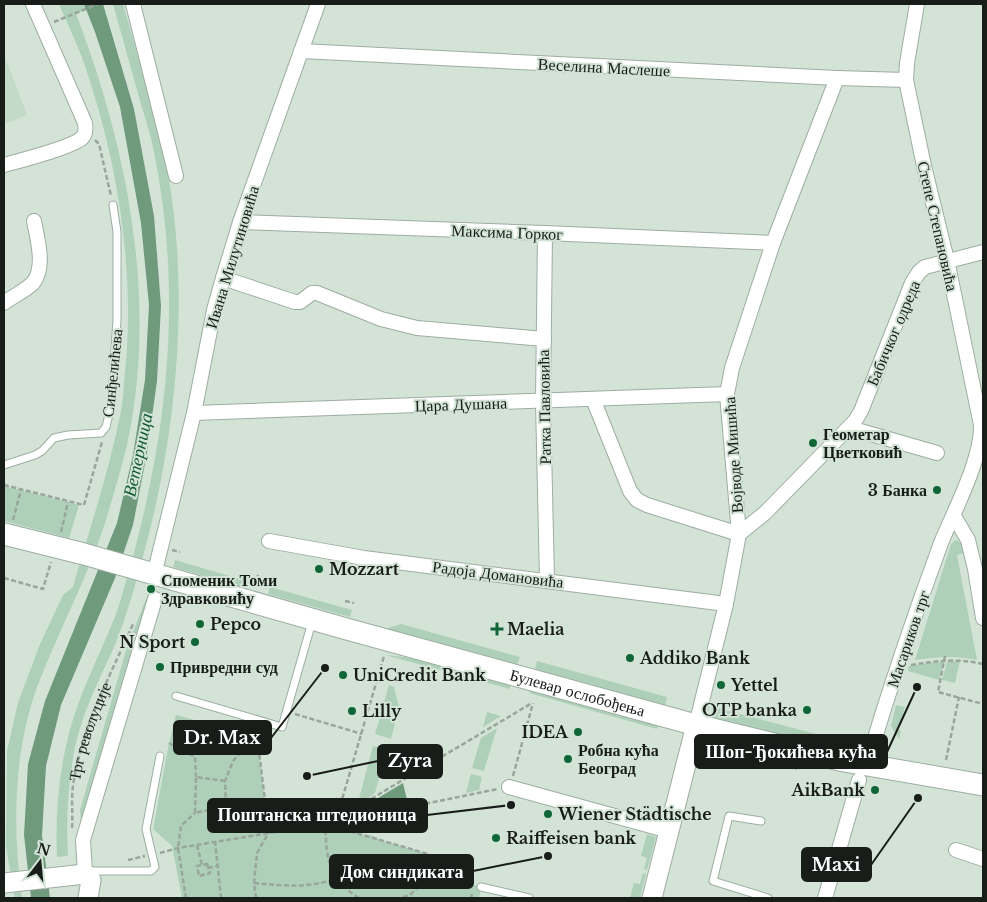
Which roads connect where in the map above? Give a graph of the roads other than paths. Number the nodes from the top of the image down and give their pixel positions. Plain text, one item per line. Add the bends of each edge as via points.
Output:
1 (33, 4) edge
2 (133, 4) edge
3 (318, 4) edge
4 (917, 4) edge
5 (301, 51) junction
6 (837, 78) junction
7 (906, 80) junction
8 (4, 165) edge
9 (176, 176) dead end
10 (113, 205) road end
11 (34, 221) dead end
12 (240, 222) junction
13 (545, 233) junction
14 (773, 243) junction
15 (983, 252) edge
16 (947, 260) junction
17 (223, 278) junction
18 (4, 303) edge
19 (544, 340) junction
20 (727, 394) junction
21 (593, 399) junction
22 (543, 402) junction
23 (194, 413) junction
24 (850, 428) junction
25 (981, 446) edge
26 (937, 453) dead end
27 (4, 465) edge
28 (978, 467) edge
29 (954, 516) junction
30 (8, 528) edge
31 (739, 534) junction
32 (269, 541) dead end
33 (147, 572) junction
34 (547, 580) junction
35 (155, 599) dead end
36 (726, 604) junction
37 (983, 618) edge
38 (313, 619) junction
39 (176, 696) dead end
40 (696, 725) junction
41 (160, 756) dead end
42 (863, 772) junction
43 (983, 785) edge
44 (509, 787) road end
45 (761, 821) dead end
46 (669, 831) junction
47 (956, 850) dead end
48 (983, 859) edge
49 (76, 875) junction
50 (8, 882) edge
51 (482, 886) dead end
52 (88, 898) edge
53 (529, 898) edge
54 (652, 898) edge
55 (768, 898) edge
56 (825, 898) edge

1 - 8 street via 86,132 72,144
2 - 9 street
3 - 5 street, Ивана Милутиновића
4 - 7 street, Степе Степановића
5 - 6 street, Веселина Маслеше
5 - 12 street, Ивана Милутиновића
6 - 7 street, Веселина Маслеше
6 - 14 street, Војводе Мишића
7 - 16 street, Степе Степановића
10 - 27 lane, Синђелићева via 117,232 118,320 111,406 106,427 101,432 54,438 35,455
11 - 18 street via 39,260 34,282
12 - 13 street, Максима Горког
12 - 17 street, Ивана Милутиновића
13 - 14 street, Максима Горког
13 - 19 street, Ратка Павловића
14 - 20 street, Војводе Мишића via 732,368
15 - 16 street, Бабичког одреда
16 - 24 street, Бабичког одреда via 925,266 912,283 861,411
16 - 25 street, Степе Степановића via 981,425
17 - 19 street via 295,302 317,293 381,319 417,328
17 - 23 street, Ивана Милутиновића
19 - 22 street, Ратка Павловића
20 - 21 street, Цара Душана
20 - 31 street, Војводе Мишића
21 - 22 street, Цара Душана
21 - 31 street via 630,491 637,500
22 - 23 street, Цара Душана
22 - 34 street, Ратка Павловића
23 - 33 street, Ивана Милутиновића
24 - 26 street
24 - 31 street, Бабичког одреда via 766,514
25 - 28 street, Масариков трг
28 - 29 street, Масариков трг
29 - 37 street via 968,540
29 - 42 street, Масариков трг via 942,542
30 - 33 main road, Булевар ослобођења
31 - 36 street, Војводе Мишића
32 - 34 street, Радоја Домановића via 364,558
33 - 38 main road, Булевар ослобођења
34 - 36 street, Радоја Домановића
35 - 49 street via 83,840
36 - 40 street, Војводе Мишића
38 - 39 lane via 282,727
38 - 40 main road, Булевар ослобођења
40 - 42 main road, Булевар ослобођења via 844,761
40 - 46 street
41 - 49 lane via 146,829 155,867 151,871 92,871
42 - 43 main road, Булевар ослобођења
42 - 56 street, Масариков трг
44 - 46 street
45 - 55 lane via 729,816 713,881
46 - 54 street
47 - 48 street
49 - 50 street
49 - 52 street via 89,876
51 - 53 lane

